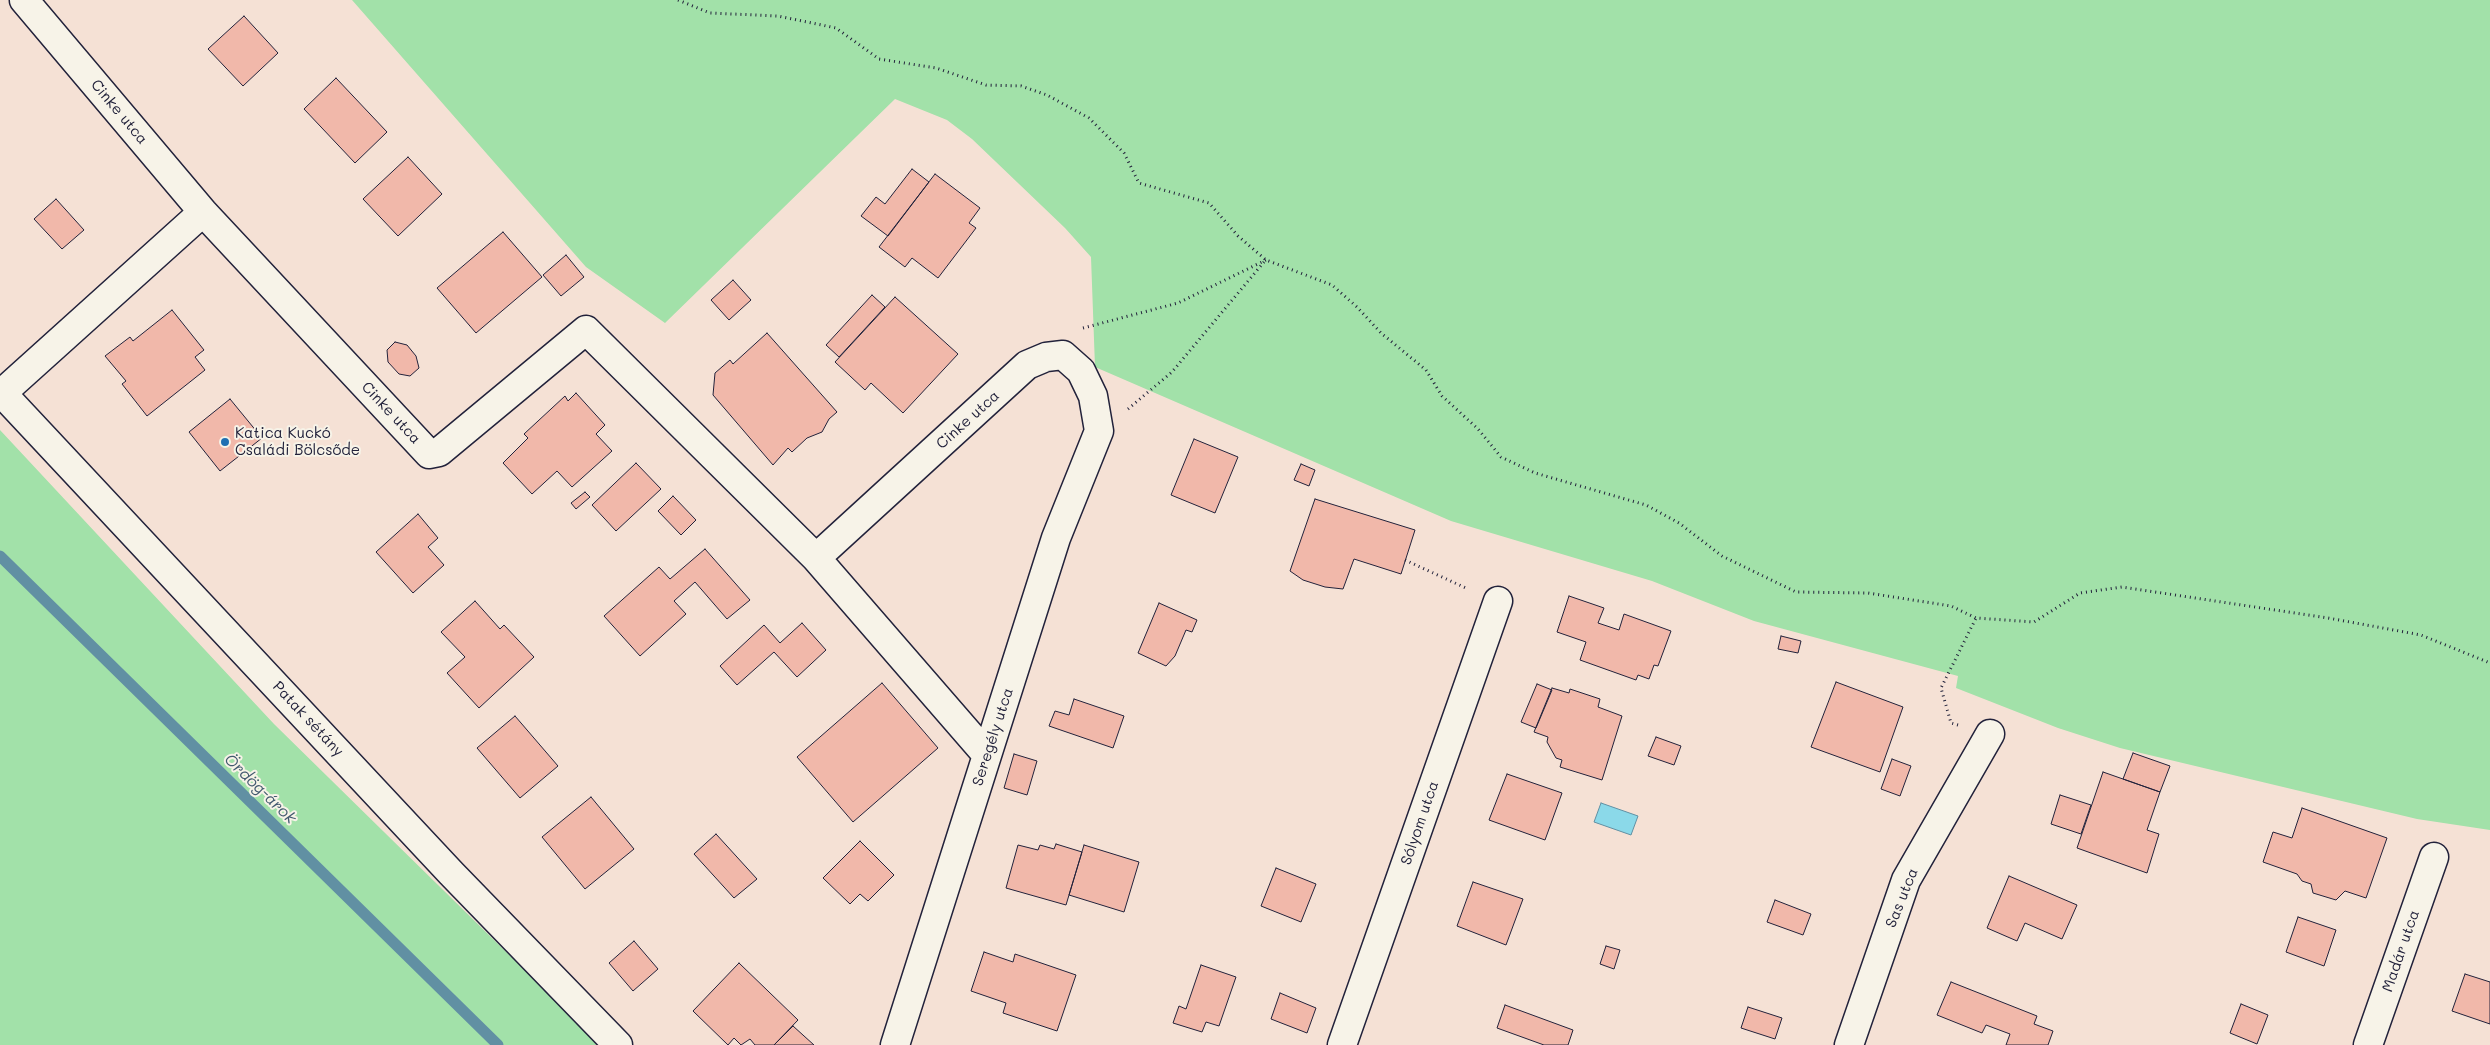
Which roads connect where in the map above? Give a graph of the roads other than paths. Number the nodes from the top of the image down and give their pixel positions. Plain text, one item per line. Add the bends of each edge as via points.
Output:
1 (24, 0) edge
2 (203, 212) junction
3 (1, 392) edge
4 (1099, 431) joint
5 (816, 558) junction
6 (1498, 601) road end
7 (1990, 734) road end
8 (987, 755) junction
9 (2434, 858) dead end
10 (618, 1045) edge
11 (895, 1045) edge
12 (1342, 1045) edge
13 (1849, 1045) edge
14 (2368, 1045) edge

1 - 2 street, Cinke utca
2 - 3 street
2 - 5 street, Cinke utca via 429,454 439,452 586,330
3 - 10 street, Patak sétány via 445,866
4 - 5 street, Cinke utca via 1093,396 1081,371 1063,355 1046,357 1027,366
4 - 8 street, Seregély utca via 1056,538
5 - 8 street, Cinke utca
6 - 12 street, Sólyom utca
7 - 13 street, Sas utca via 1906,880
8 - 11 street, Seregély utca
9 - 14 street, Madár utca

